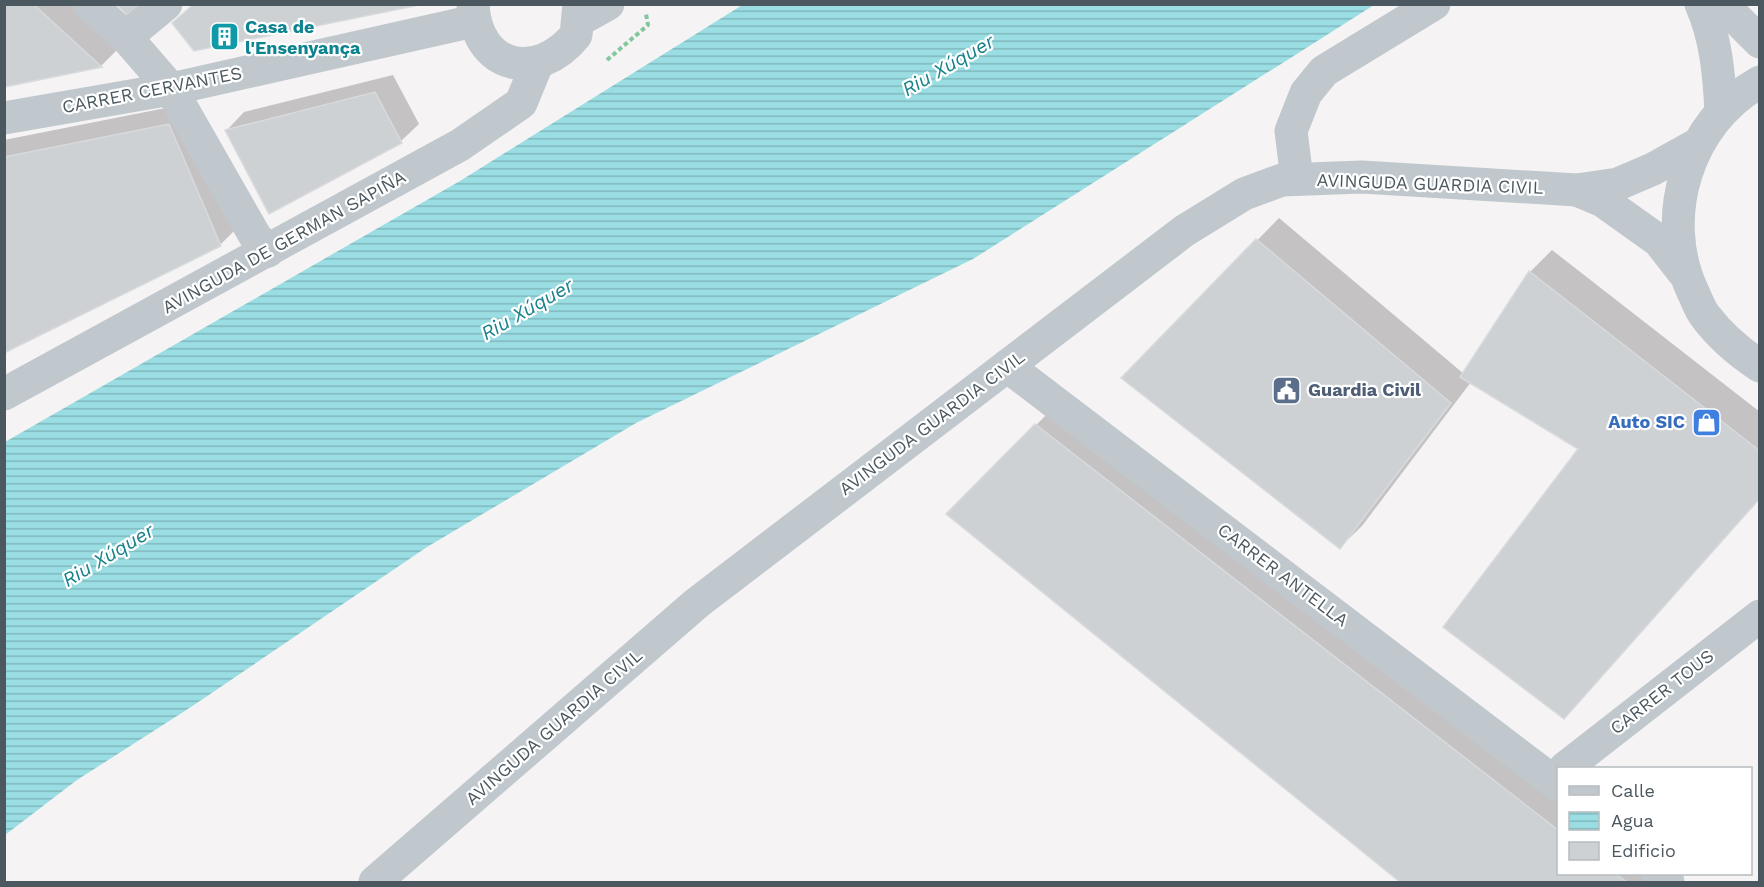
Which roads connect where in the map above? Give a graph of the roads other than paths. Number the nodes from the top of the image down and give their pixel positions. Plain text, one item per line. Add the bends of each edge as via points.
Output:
1 (88, 4) edge
2 (166, 4) edge
3 (608, 4) edge
4 (1434, 4) edge
5 (1701, 4) edge
6 (1722, 4) edge
7 (1747, 4) edge
8 (1760, 6) edge
9 (579, 12) edge
10 (474, 13) edge
11 (126, 37) junction
12 (1760, 42) edge
13 (537, 64) junction
14 (1760, 82) edge
15 (171, 89) junction
16 (1721, 111) junction
17 (4, 118) edge
18 (1698, 144) junction
19 (1297, 179) junction
20 (1577, 190) junction
21 (268, 251) junction
22 (1685, 274) junction
23 (1007, 366) junction
24 (1760, 366) edge
25 (4, 394) edge
26 (1760, 616) edge
27 (1571, 767) edge
28 (1557, 776) edge
29 (375, 882) edge

1 - 11 street
2 - 11 street
3 - 9 street
4 - 19 street via 1324,71 1306,93 1292,131
5 - 16 street via 1719,68
6 - 12 street
7 - 8 street
9 - 13 street via 576,35 568,46
10 - 13 street via 482,40 497,55 516,64
10 - 15 street, CARRER CERVANTES
11 - 15 street
13 - 21 street, AVINGUDA DE GERMAN SAPIÑA via 521,103 460,146
14 - 16 street
15 - 17 street, CARRER CERVANTES
15 - 21 street via 255,236
16 - 18 street
18 - 20 street, AVINGUDA GUARDIA CIVIL via 1618,184
18 - 22 street via 1682,186 1678,219
19 - 20 street, AVINGUDA GUARDIA CIVIL via 1362,177
19 - 23 street, AVINGUDA GUARDIA CIVIL via 1282,180 1244,194 1184,231
20 - 22 street, AVINGUDA GUARDIA CIVIL via 1603,201 1659,241
21 - 25 street, AVINGUDA DE GERMAN SAPIÑA
22 - 24 street via 1704,315 1735,349
23 - 28 street, CARRER ANTELLA
23 - 29 street, AVINGUDA GUARDIA CIVIL via 697,603
26 - 27 street, CARRER TOUS

